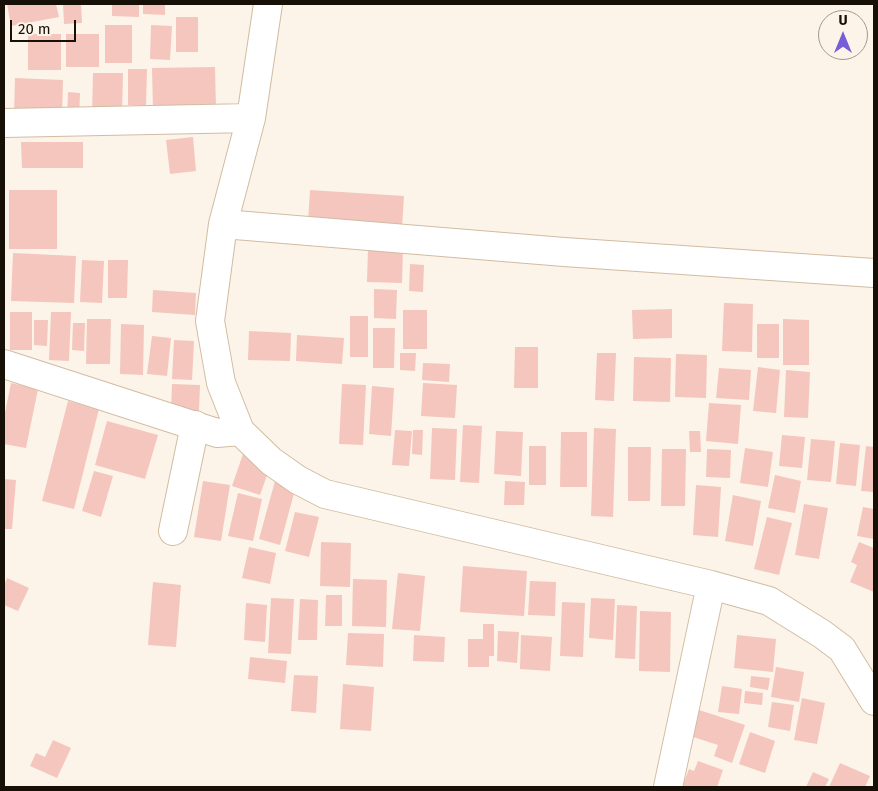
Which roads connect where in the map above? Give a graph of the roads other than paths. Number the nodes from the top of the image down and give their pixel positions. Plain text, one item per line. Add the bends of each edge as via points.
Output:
1 (268, 4) edge
2 (250, 118) junction
3 (4, 123) edge
4 (238, 225) junction
5 (874, 273) edge
6 (4, 364) edge
7 (195, 425) junction
8 (240, 431) junction
9 (173, 531) dead end
10 (711, 585) junction
11 (874, 701) edge
12 (668, 787) edge

1 - 2 street
2 - 3 street
2 - 4 street
4 - 5 street via 573,253
4 - 8 street via 210,321 220,382
6 - 7 street
7 - 8 street via 217,433
7 - 9 street
8 - 10 street via 271,461 325,494
10 - 11 street via 769,601 822,634 842,649
10 - 12 street

